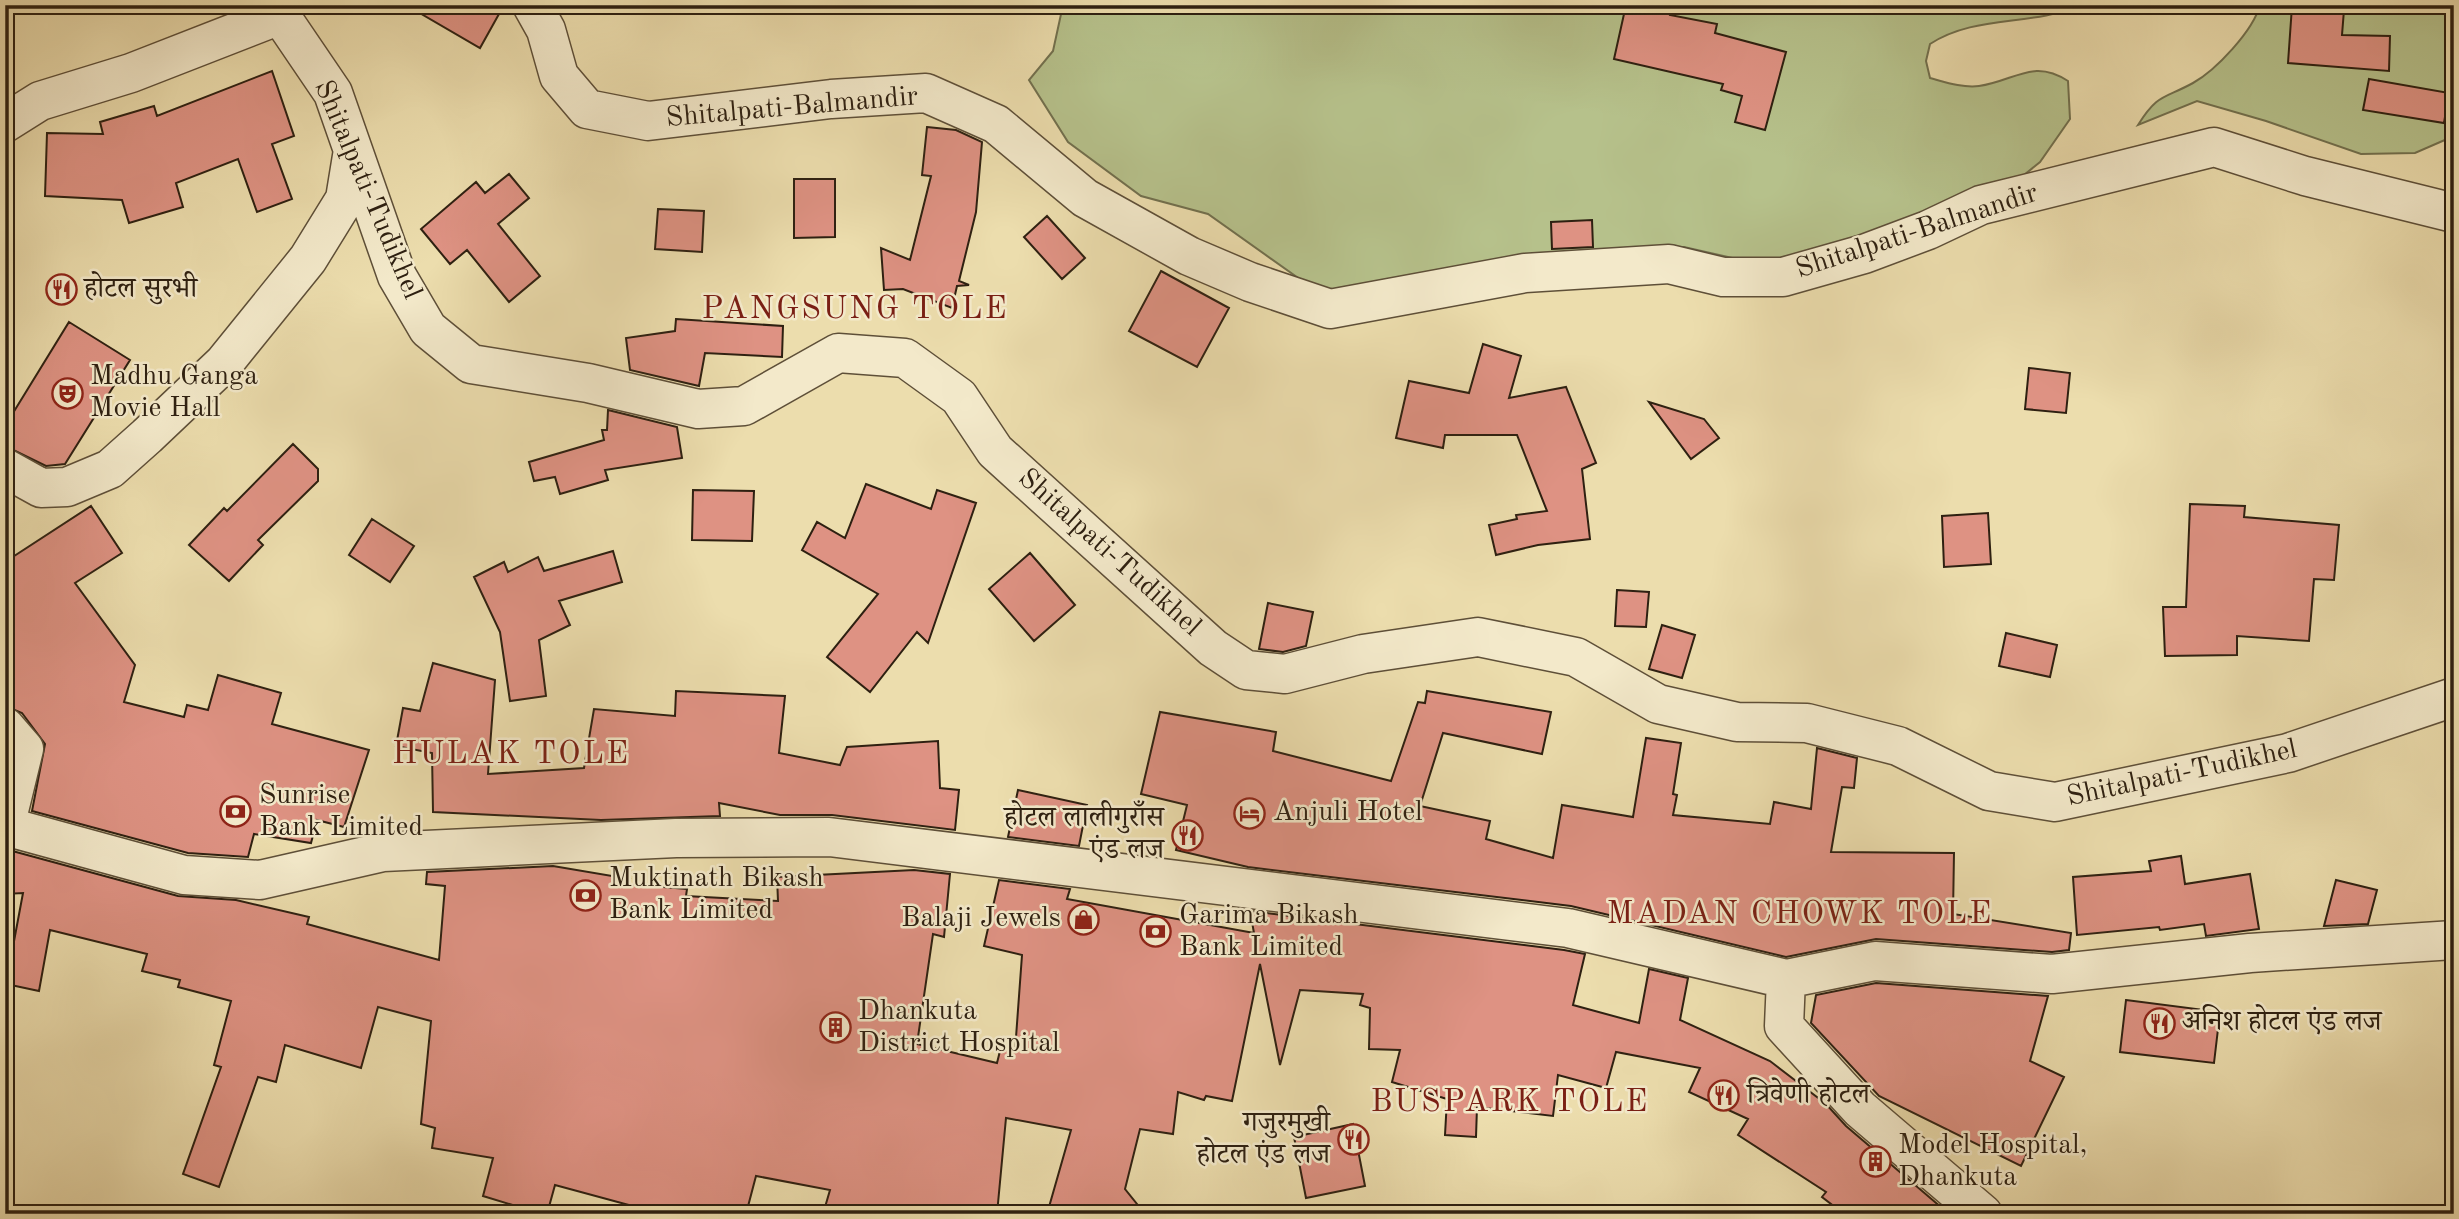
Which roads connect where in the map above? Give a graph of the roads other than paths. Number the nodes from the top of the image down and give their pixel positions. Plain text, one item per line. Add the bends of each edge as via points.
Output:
1 (531, 5) edge
2 (279, 10) edge
3 (5, 123) edge
4 (353, 148) junction
5 (2454, 213) edge
6 (5, 468) edge
7 (2454, 697) edge
8 (5, 727) edge
9 (6, 827) edge
10 (2454, 940) edge
11 (1786, 979) junction
12 (1983, 1214) edge

1 - 5 street, Shitalpati-Balmandir via 546,30 559,76 587,109 648,121 831,99 926,93 996,124 1086,198 1189,256 1330,309 1525,273 1669,264 1723,277 1783,276 1864,254 1981,205 2214,147 2305,176
2 - 3 street, Shitalpati-Tudikhel via 131,73 40,101
2 - 4 street, Shitalpati-Tudikhel via 333,93
4 - 6 street via 345,199 308,260 224,363 147,436 110,469 67,487 41,488
4 - 7 street, Shitalpati-Tudikhel via 397,276 428,329 471,364 588,383 698,408 744,406 838,354 905,358 959,397 995,451 1213,648 1246,670 1285,674 1363,654 1478,636 1576,657 1658,704 1737,722 1807,723 1898,746 1989,791 2055,802 2288,753
8 - 9 street via 24,749
9 - 11 street via 184,875 260,880 383,852 676,838 829,837 1568,928
10 - 11 street via 2250,953 2052,974 1875,961
11 - 12 street via 1784,1026 1860,1109

